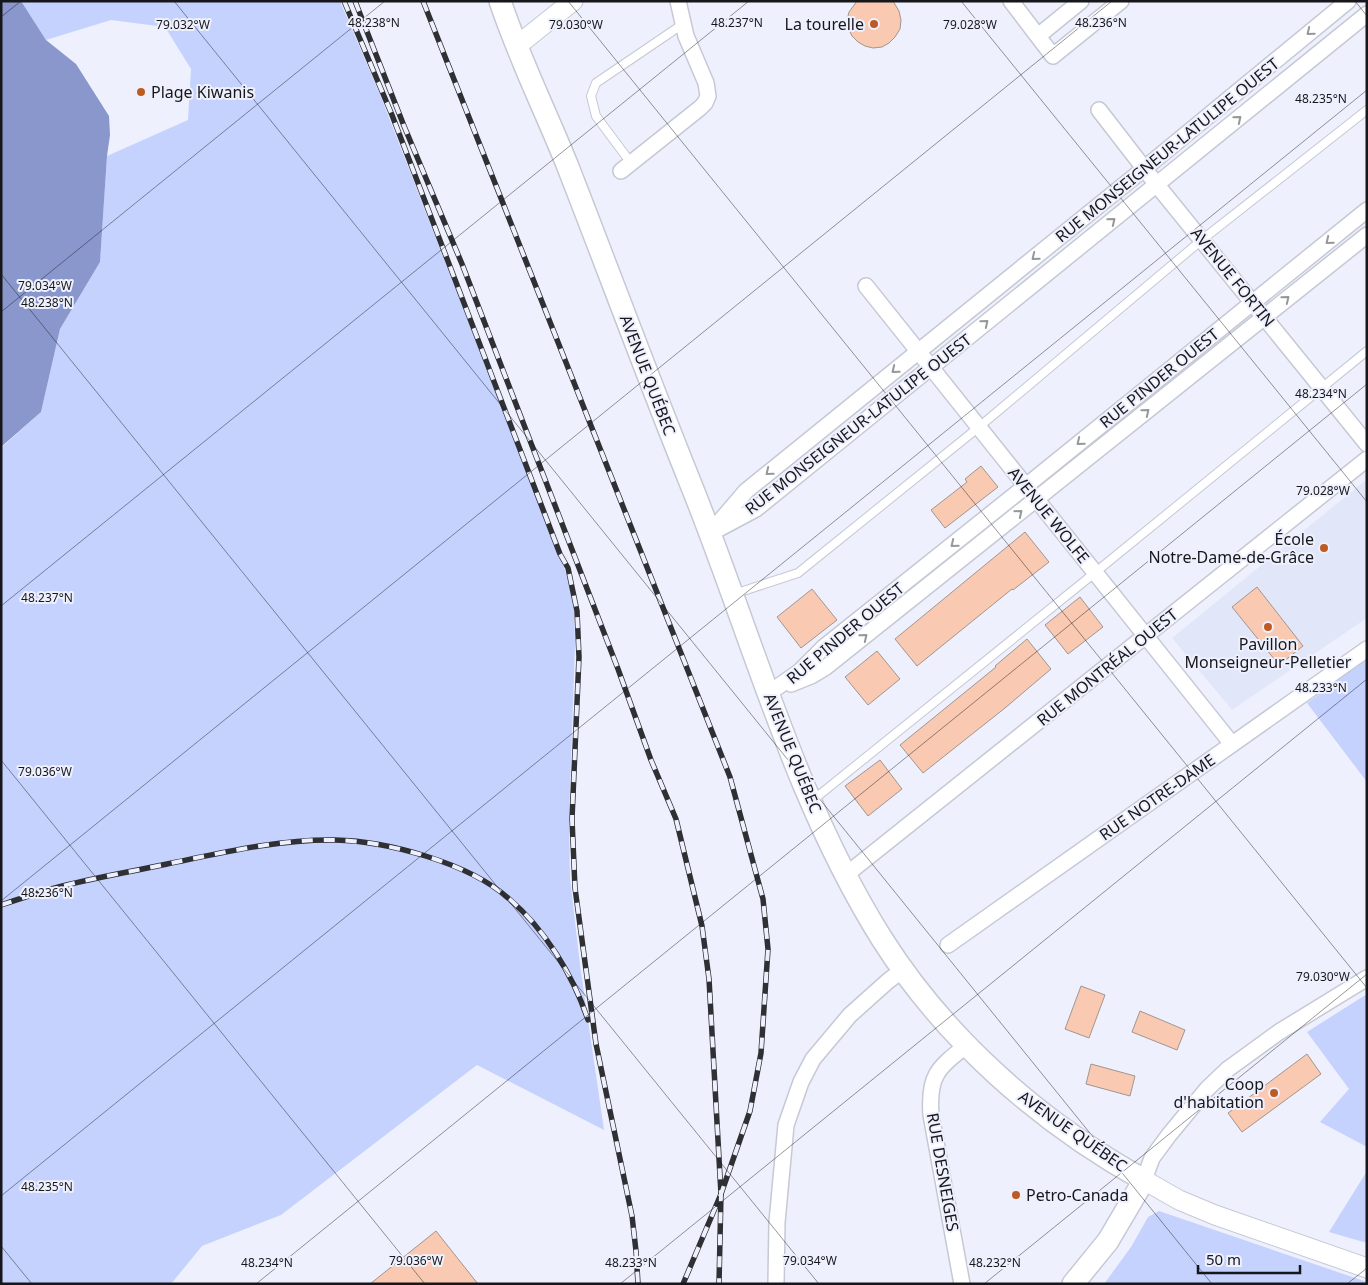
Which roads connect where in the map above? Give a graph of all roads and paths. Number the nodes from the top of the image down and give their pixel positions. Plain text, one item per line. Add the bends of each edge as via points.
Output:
1 (500, 1) edge
2 (573, 1) edge
3 (678, 1) edge
4 (1011, 1) edge
5 (1081, 1) edge
6 (1121, 1) edge
7 (1348, 1) edge
8 (1367, 14) edge
9 (683, 24) junction
10 (1038, 36) junction
11 (518, 46) junction
12 (1099, 110) dead end
13 (1367, 110) edge
14 (626, 167) joint
15 (1144, 168) junction
16 (1157, 185) junction
17 (1367, 210) edge
18 (1367, 235) edge
19 (1203, 239) junction
20 (866, 286) dead end
21 (1253, 302) junction
22 (1265, 316) junction
23 (1367, 351) edge
24 (918, 352) junction
25 (930, 367) junction
26 (1322, 387) junction
27 (979, 427) junction
28 (1367, 444) edge
29 (1367, 459) edge
30 (1026, 486) junction
31 (1037, 499) junction
32 (711, 533) junction
33 (1096, 572) junction
34 (732, 595) junction
35 (1146, 636) junction
36 (1367, 649) edge
37 (769, 693) junction
38 (1232, 744) junction
39 (811, 801) junction
40 (847, 874) junction
41 (948, 946) dead end
42 (904, 969) junction
43 (1367, 978) edge
44 (967, 1045) junction
45 (1144, 1180) junction
46 (1367, 1268) edge
47 (776, 1284) edge
48 (962, 1284) edge
49 (1073, 1284) edge

1 - 11 main road, AVENUE QUÉBEC
2 - 11 street
3 - 9 street
4 - 10 street
5 - 10 street
6 - 10 street via 1053,56
7 -> 15 street, RUE MONSEIGNEUR-LATULIPE OUEST
16 -> 8 street, RUE MONSEIGNEUR-LATULIPE OUEST
9 - 14 street via 708,96 705,103
9 - 14 lane via 608,74 596,83 593,90 591,96 596,116
11 - 32 main road, AVENUE QUÉBEC
12 - 15 street, AVENUE FORTIN
13 - 19 lane
15 - 16 street, AVENUE FORTIN
15 -> 24 street, RUE MONSEIGNEUR-LATULIPE OUEST
16 - 19 street, AVENUE FORTIN
25 -> 16 street, RUE MONSEIGNEUR-LATULIPE OUEST
17 -> 21 street, RUE PINDER OUEST
22 -> 18 street, RUE PINDER OUEST
19 - 21 street, AVENUE FORTIN
19 - 27 lane
20 - 24 street, AVENUE WOLFE
21 - 22 street, AVENUE FORTIN
21 -> 30 street, RUE PINDER OUEST
22 - 26 street, AVENUE FORTIN
31 -> 22 street, RUE PINDER OUEST
23 - 26 lane
24 - 25 street, AVENUE WOLFE
24 -> 32 street, RUE MONSEIGNEUR-LATULIPE OUEST via 746,492
25 - 27 street, AVENUE WOLFE
25 - 32 street, RUE MONSEIGNEUR-LATULIPE OUEST via 756,509
26 - 28 street, AVENUE FORTIN
26 - 33 lane
27 - 30 street, AVENUE WOLFE
27 - 34 lane via 798,572
29 - 35 street, RUE MONTRÉAL OUEST
30 - 31 street, AVENUE WOLFE
30 -> 37 street, RUE PINDER OUEST
31 - 33 street, AVENUE WOLFE
37 -> 31 street, RUE PINDER OUEST via 826,667
32 - 34 main road, AVENUE QUÉBEC
33 - 35 street, AVENUE WOLFE
33 - 39 lane
34 - 37 main road, AVENUE QUÉBEC
35 - 38 street, AVENUE WOLFE
35 - 40 street, RUE MONTRÉAL OUEST
36 - 38 street, RUE NOTRE-DAME
37 - 39 main road, AVENUE QUÉBEC
38 - 41 street, RUE NOTRE-DAME
39 - 40 main road, AVENUE QUÉBEC
40 - 42 main road, AVENUE QUÉBEC via 883,941
42 - 44 main road, AVENUE QUÉBEC
42 - 47 street via 855,1010 827,1041 813,1059 798,1090 786,1124 777,1222
43 - 45 street via 1278,1032 1207,1089 1152,1158
44 - 45 main road, AVENUE QUÉBEC via 1040,1112 1108,1160
44 - 48 street, RUE DESNEIGES via 941,1067 932,1085 930,1099
45 - 46 street, AVENUE QUÉBEC via 1215,1215
45 - 49 main road via 1108,1241

